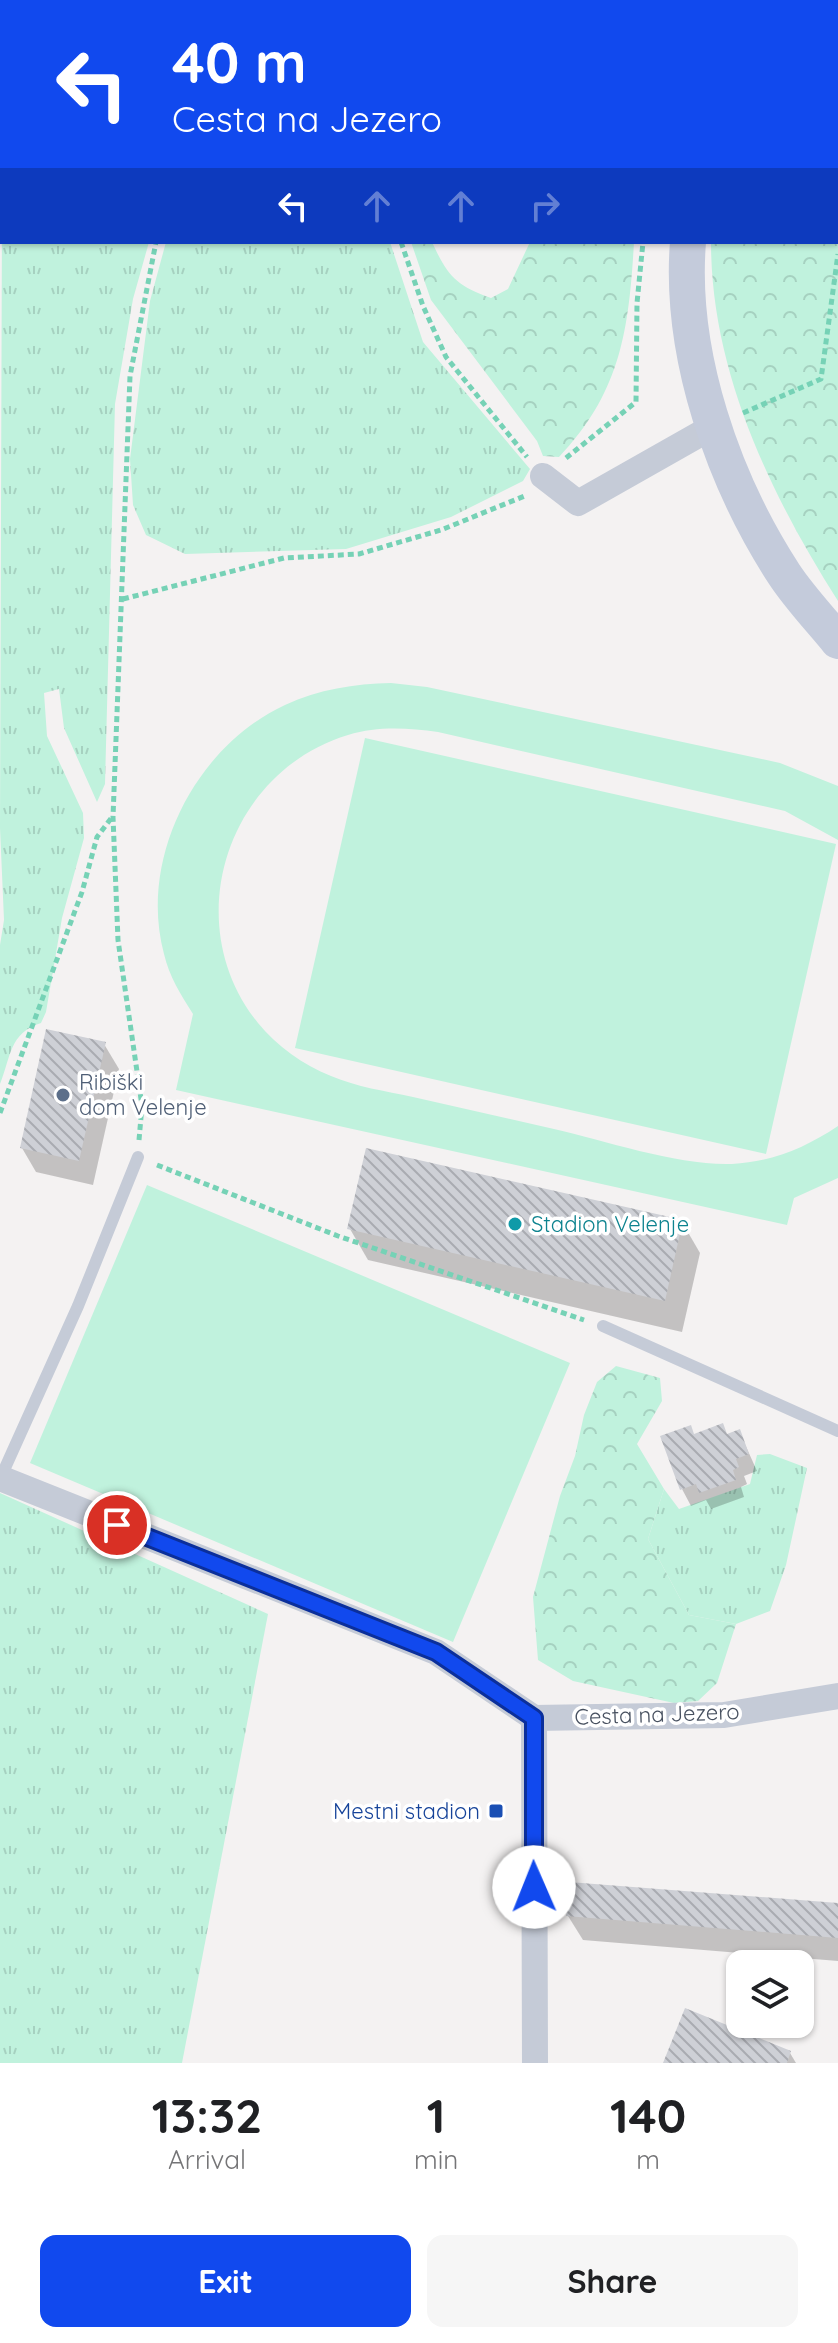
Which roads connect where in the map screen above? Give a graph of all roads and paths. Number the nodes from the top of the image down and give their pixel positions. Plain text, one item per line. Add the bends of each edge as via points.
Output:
1 (156, 244) edge
2 (402, 244) edge
3 (643, 244) edge
4 (688, 244) edge
5 (838, 254) edge
6 (714, 426) junction
7 (543, 476) junction
8 (123, 599) junction
9 (838, 641) edge
10 (113, 817) junction
11 (0, 1113) edge
12 (138, 1157) junction
13 (603, 1326) joint
14 (838, 1431) edge
15 (0, 1478) edge
16 (838, 1696) edge
17 (534, 1718) junction
18 (535, 2063) edge

1 - 8 path via 130,376
2 - 7 path via 446,357
3 - 7 path via 636,402
4 - 6 main road via 685,280 700,392
5 - 6 path via 821,379
6 - 7 street via 578,503
6 - 9 main road via 784,574
7 - 8 path via 528,495 441,530 372,550 284,558
8 - 10 path
10 - 11 path via 97,837 82,892
10 - 12 path via 118,940 142,1106
12 - 13 path via 338,1236
12 - 15 lane
13 - 14 lane
15 - 17 street via 436,1652
16 - 17 street, Cesta na Jezero via 724,1715
17 - 18 street

